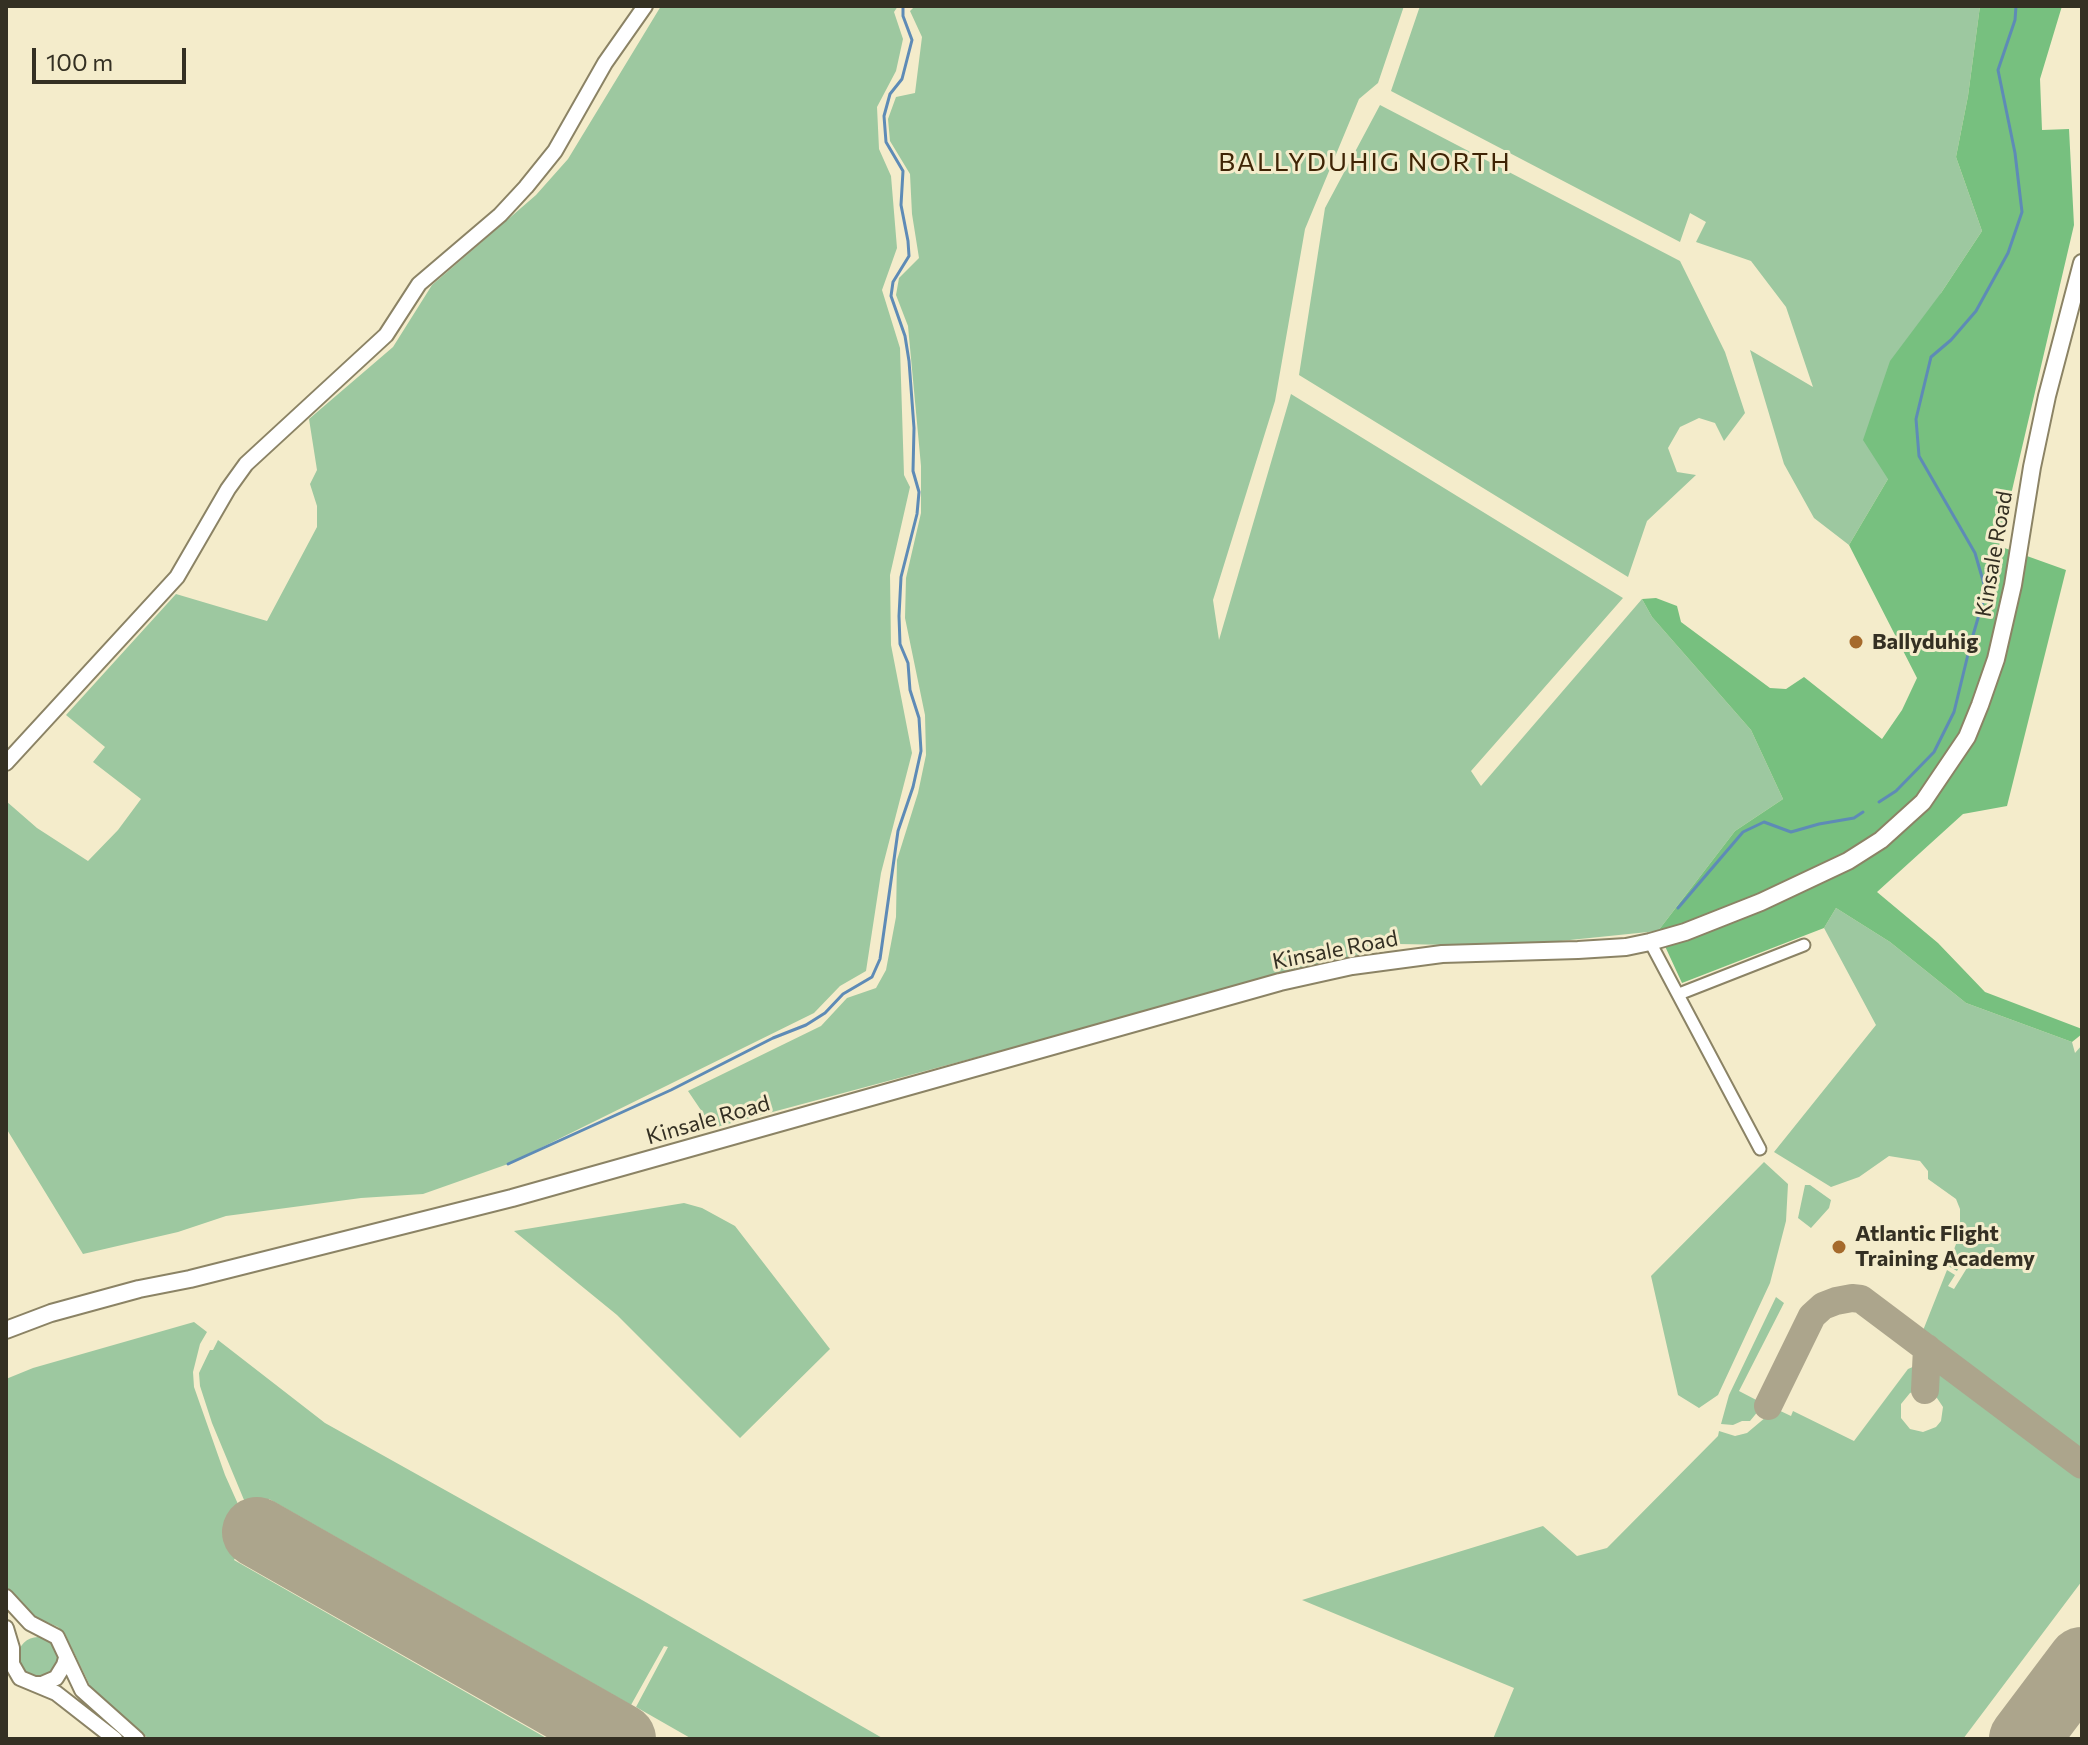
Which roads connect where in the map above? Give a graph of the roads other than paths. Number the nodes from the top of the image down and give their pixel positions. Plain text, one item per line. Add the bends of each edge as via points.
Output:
1 (645, 6) edge
2 (2082, 263) edge
3 (6, 763) edge
4 (1650, 942) junction
5 (1804, 945) dead end
6 (1679, 994) junction
7 (1760, 1149) dead end
8 (190, 1279) junction
9 (6, 1330) edge
10 (6, 1339) edge
11 (6, 1597) edge
12 (6, 1628) edge
13 (47, 1631) junction
14 (12, 1648) junction
15 (66, 1658) junction
16 (11, 1675) edge
17 (35, 1684) junction
18 (115, 1739) edge
19 (137, 1739) edge

1 - 3 street via 555,151 526,187 419,284 386,335 246,464 177,577
2 - 4 main road, Kinsale Road via 2041,424 1996,659 1953,761 1904,822 1848,861 1761,902
4 - 6 street
4 - 8 main road, Kinsale Road via 1442,954 1339,969 512,1198
5 - 6 street
6 - 7 street
8 - 9 main road, Kinsale Road via 90,1301
8 - 10 main road, Kinsale Road
11 - 13 street via 35,1627
12 - 14 street
13 - 14 street via 23,1634
13 - 15 street via 61,1641
14 - 16 street
15 - 17 street via 56,1678
15 - 19 street via 82,1690
16 - 17 street
17 - 18 street via 56,1693

